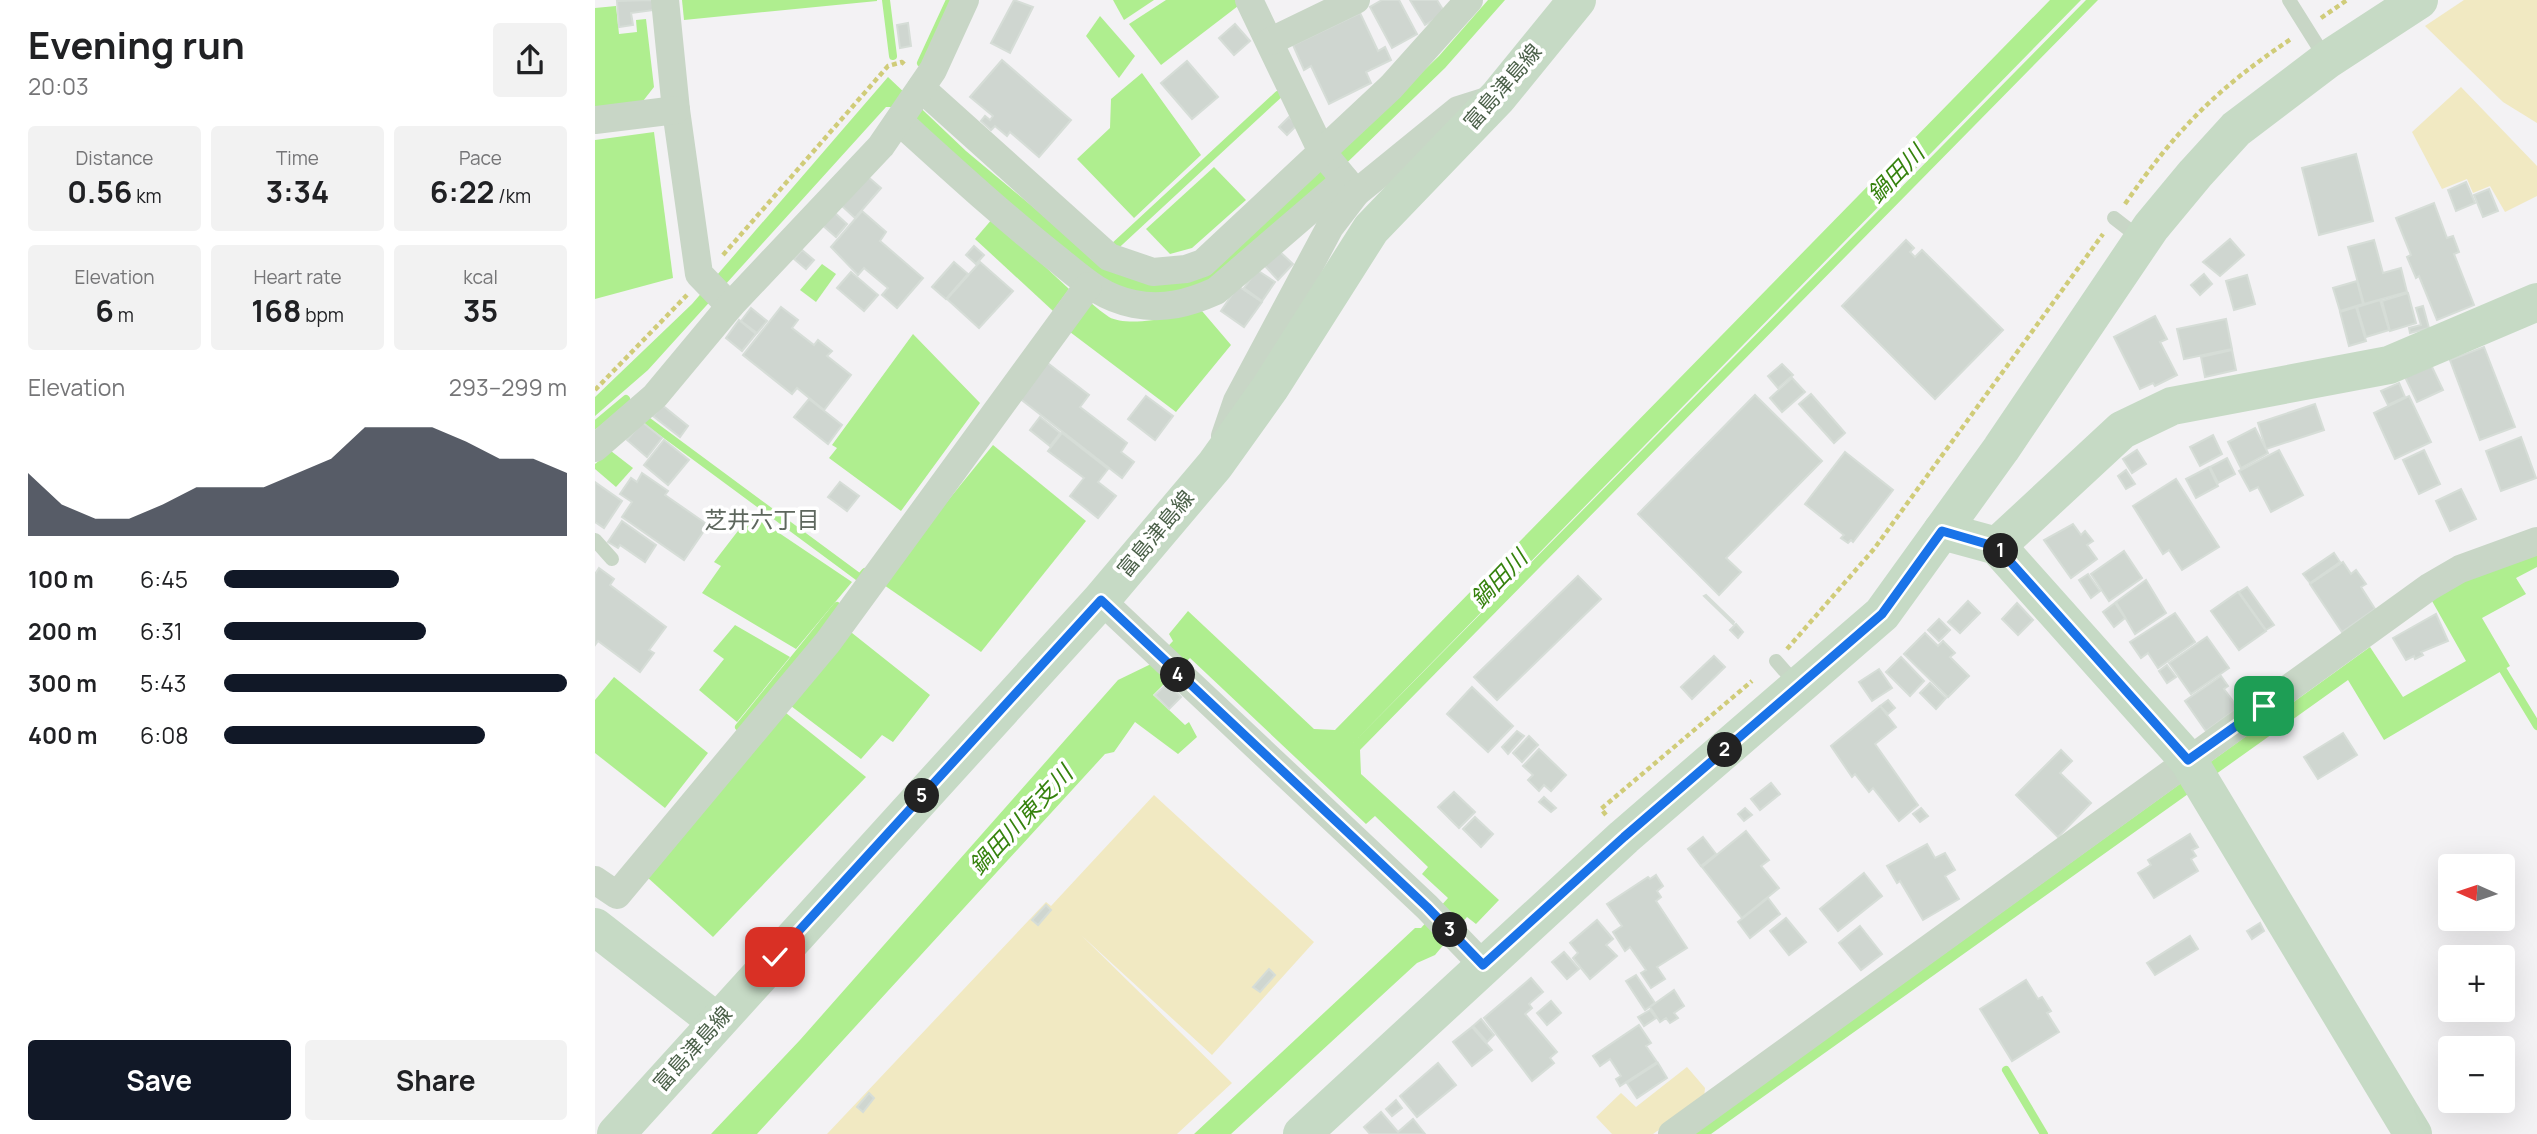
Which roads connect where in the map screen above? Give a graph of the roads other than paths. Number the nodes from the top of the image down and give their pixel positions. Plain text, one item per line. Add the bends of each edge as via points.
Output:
1 (665, 0) edge
2 (965, 0) edge
3 (1249, 0) edge
4 (1356, 0) edge
5 (1469, 0) edge
6 (1577, 0) edge
7 (2289, 0) edge
8 (2419, 0) edge
9 (1271, 41) junction
10 (2327, 60) junction
11 (923, 85) junction
12 (1497, 97) junction
13 (676, 110) junction
14 (902, 119) junction
15 (595, 120) edge
16 (1322, 152) junction
17 (1347, 183) junction
18 (1088, 286) junction
19 (2537, 302) edge
20 (730, 306) junction
21 (595, 447) edge
22 (1215, 465) junction
23 (1942, 531) junction
24 (595, 540) edge
25 (2537, 541) edge
26 (1997, 547) junction
27 (612, 559) dead end
28 (1101, 600) junction
29 (2196, 772) junction
30 (595, 880) edge
31 (595, 927) edge
32 (1472, 953) junction
33 (717, 1022) junction
34 (616, 1134) edge
35 (1302, 1134) edge
36 (1672, 1134) edge
37 (2413, 1134) edge

1 - 13 street
2 - 11 street
3 - 9 street
4 - 9 street
5 - 16 street via 1391,87
6 - 12 street, 富島津島線
7 - 10 lane
8 - 10 street
9 - 16 street
10 - 23 street via 2237,129 2195,174 2128,229
11 - 14 street
11 - 16 street via 1109,257 1137,270 1186,269 1203,263
12 - 17 street via 1458,110
12 - 22 street, 富島津島線 via 1371,229
13 - 15 street
13 - 20 street via 699,274
14 - 18 street via 1029,239
14 - 20 street
16 - 17 street
17 - 18 street via 1240,273 1195,300 1155,307 1114,298
17 - 22 street via 1329,228 1237,401
18 - 30 street via 885,565 758,726 617,895
19 - 26 street via 2389,365 2172,407 2122,430
20 - 21 street via 655,396
22 - 28 street, 富島津島線
23 - 26 street
23 - 32 street via 1882,614 1787,674 1624,837
24 - 27 lane
25 - 29 street via 2460,569 2429,587
26 - 29 street
28 - 32 street
28 - 33 street, 富島津島線
29 - 36 street
29 - 37 street
31 - 33 street
32 - 35 street
33 - 34 street, 富島津島線

